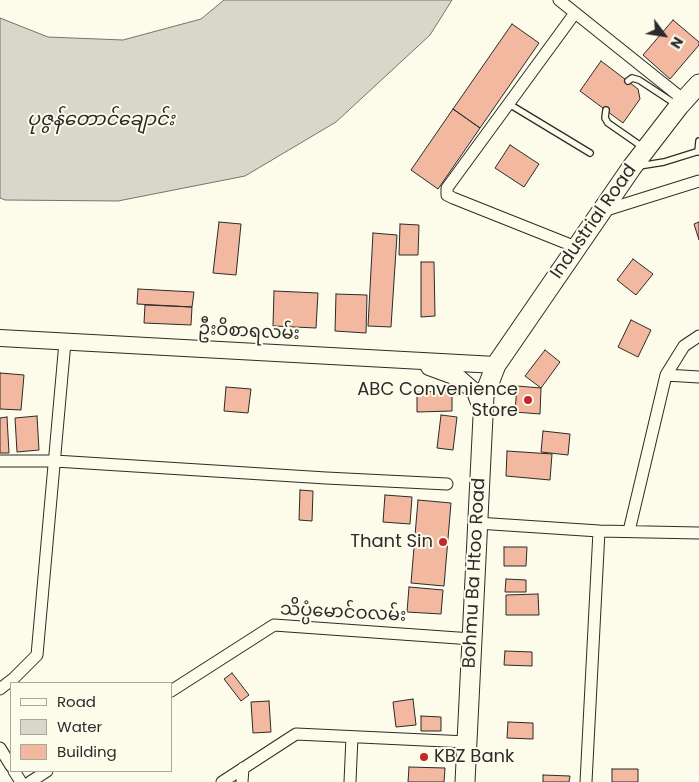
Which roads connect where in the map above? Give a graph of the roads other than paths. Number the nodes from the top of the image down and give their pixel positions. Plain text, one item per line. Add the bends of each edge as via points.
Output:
1 (559, 0) edge
2 (575, 13) junction
3 (628, 81) dead end
4 (699, 84) edge
5 (681, 103) junction
6 (509, 104) junction
7 (606, 110) dead end
8 (699, 141) edge
9 (645, 148) junction
10 (590, 152) dead end
11 (698, 152) edge
12 (632, 167) junction
13 (699, 181) edge
14 (601, 212) junction
15 (576, 247) junction
16 (699, 336) edge
17 (0, 338) edge
18 (65, 342) junction
19 (411, 361) junction
20 (496, 366) junction
21 (666, 375) junction
22 (699, 377) edge
23 (483, 414) junction
24 (0, 461) edge
25 (55, 461) junction
26 (447, 484) dead end
27 (478, 523) junction
28 (599, 531) junction
29 (629, 531) junction
30 (699, 533) edge
31 (472, 639) junction
32 (0, 689) edge
33 (172, 690) edge
34 (352, 738) junction
35 (467, 742) junction
36 (0, 748) edge
37 (10, 764) edge
38 (243, 768) junction
39 (45, 772) edge
40 (30, 782) edge
41 (222, 782) edge
42 (242, 782) edge
43 (350, 782) edge
44 (465, 782) edge
45 (586, 782) edge

1 - 2 street
2 - 5 street
2 - 6 street
3 - 5 lane via 632,78 639,80
4 - 5 main road, Industrial Road
5 - 9 main road, Industrial Road
6 - 10 lane
6 - 15 street via 447,188 447,194
7 - 9 lane via 608,123
8 - 11 lane
9 - 12 main road, Industrial Road
11 - 12 lane
12 - 14 main road, Industrial Road
13 - 14 street
14 - 15 main road, Industrial Road
15 - 20 main road, Industrial Road
16 - 21 street via 684,346
17 - 18 main road, ဦးဝိစာရလမ်း
18 - 19 main road, ဦးဝိစာရလမ်း
18 - 25 street
19 - 20 main road, ဦးဝိစာရလမ်း
19 - 23 main road via 459,378 476,392
20 - 23 main road, Bohmu Ba Htoo Road via 484,396
21 - 22 street
21 - 29 street
23 - 27 main road, Bohmu Ba Htoo Road
24 - 25 street
25 - 26 street
25 - 32 street via 38,655
27 - 28 street
27 - 31 main road, Bohmu Ba Htoo Road
28 - 29 street
28 - 45 street
29 - 30 street
31 - 33 street, သိပ္ပံမောင်ဝလမ်း via 274,625
31 - 35 main road, Bohmu Ba Htoo Road
34 - 35 street
34 - 38 street via 296,734
34 - 43 street
35 - 44 main road, Bohmu Ba Htoo Road
36 - 37 street
38 - 41 street
38 - 42 street
39 - 40 street

